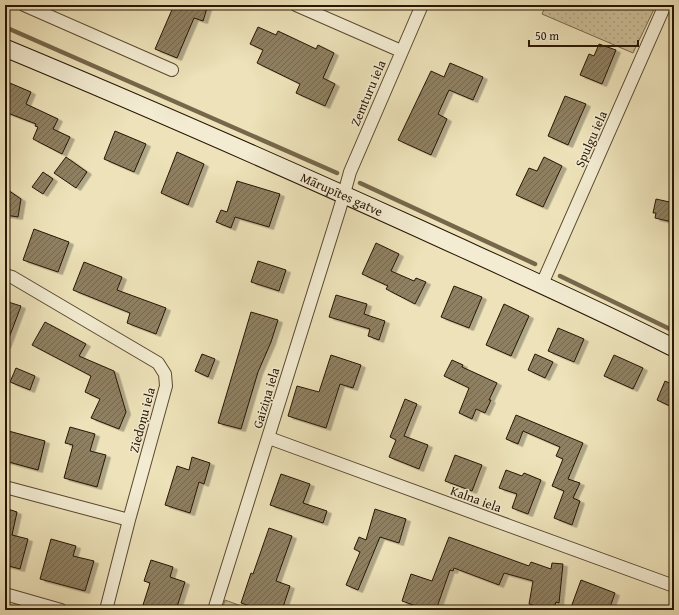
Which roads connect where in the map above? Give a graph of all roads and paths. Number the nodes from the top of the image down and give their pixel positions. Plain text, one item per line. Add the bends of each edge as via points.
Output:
1 (24, 5) edge
2 (296, 5) edge
3 (422, 5) edge
4 (665, 5) edge
5 (5, 48) edge
6 (401, 51) junction
7 (172, 70) dead end
8 (344, 194) junction
9 (5, 275) edge
10 (542, 284) junction
11 (674, 348) edge
12 (269, 438) junction
13 (5, 486) edge
14 (129, 520) junction
15 (674, 586) edge
16 (5, 594) edge
17 (62, 610) edge
18 (106, 610) edge
19 (214, 610) edge

1 - 7 street
2 - 6 street
3 - 6 street, Zemturu iela
4 - 10 street, Spulgu iela
5 - 8 street, Mārupītes gatve
6 - 8 street, Zemturu iela via 350,172
8 - 10 street, Mārupītes gatve
8 - 12 street, Gaiziņa iela
9 - 14 street, Ziedoņu iela via 158,363 165,374 166,386
10 - 11 street, Mārupītes gatve
12 - 15 street, Kalna iela
12 - 19 street, Gaiziņa iela
13 - 14 street
14 - 18 street, Ziedoņu iela
16 - 17 street

